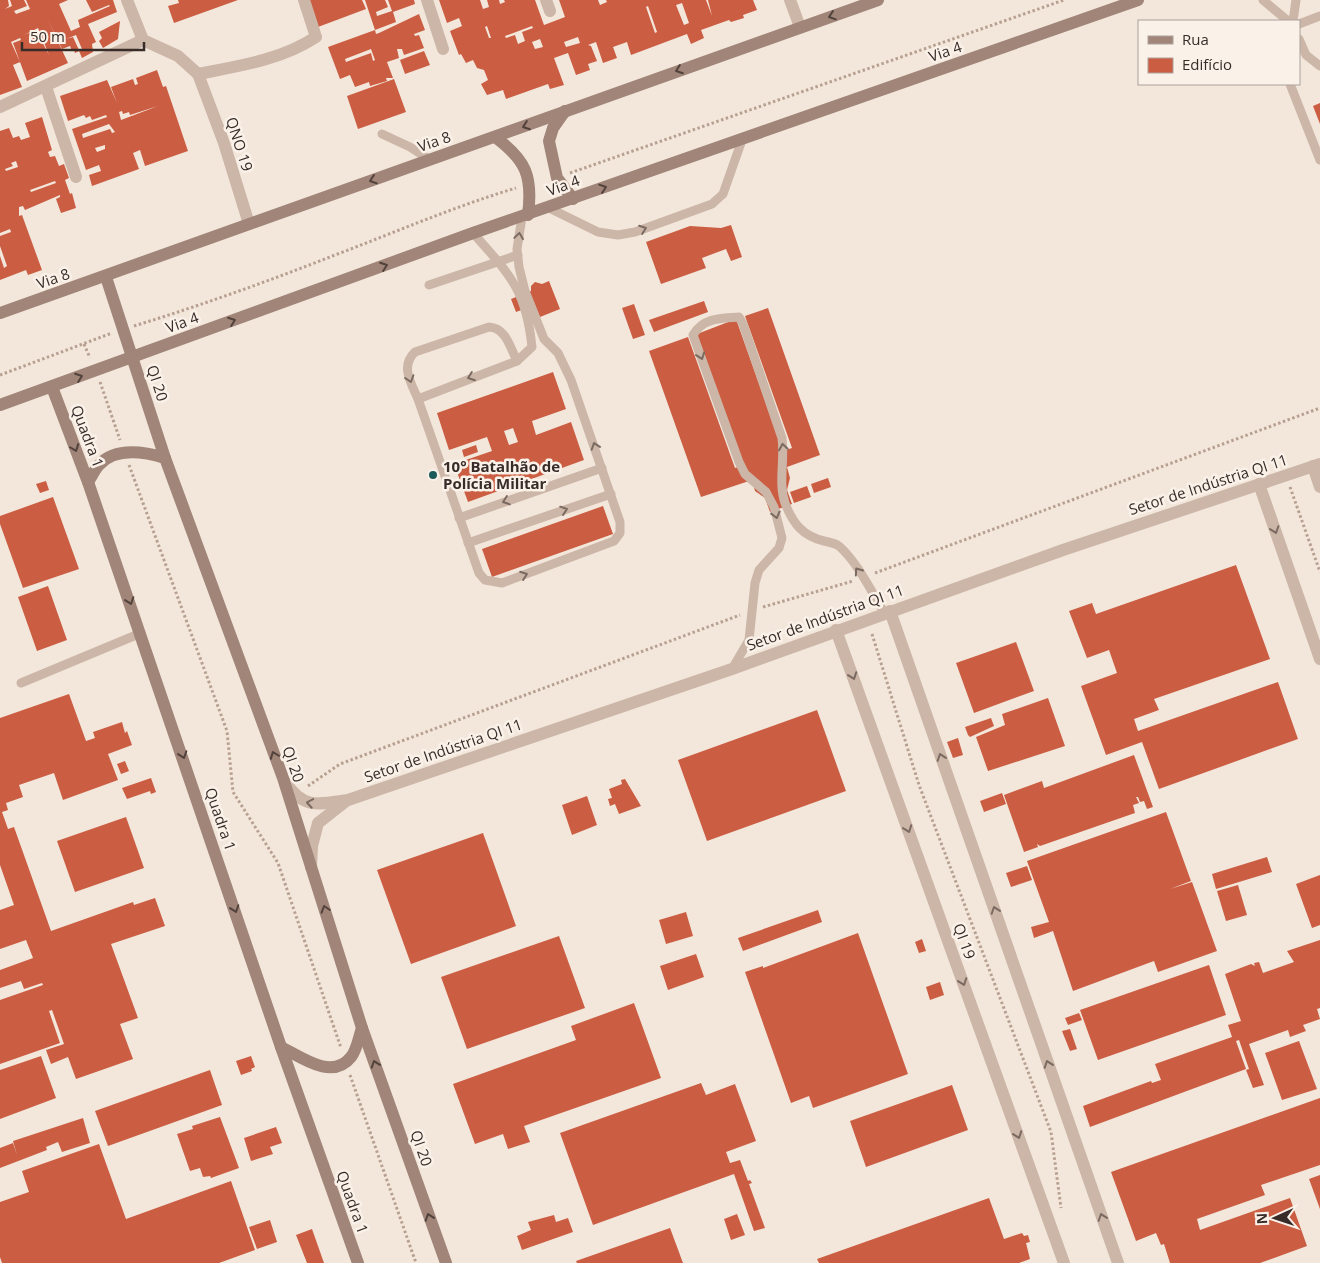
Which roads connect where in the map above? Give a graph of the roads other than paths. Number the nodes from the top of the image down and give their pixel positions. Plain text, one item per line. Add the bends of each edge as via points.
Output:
1 (126, 0) edge
2 (304, 0) edge
3 (427, 0) edge
4 (790, 0) edge
5 (878, 0) edge
6 (1138, 0) edge
7 (1263, 0) edge
8 (1296, 0) edge
9 (1320, 16) edge
10 (1287, 20) edge
11 (1294, 20) edge
12 (1300, 24) edge
13 (800, 27) junction
14 (143, 40) junction
15 (1300, 41) edge
16 (443, 49) dead end
17 (1320, 66) edge
18 (198, 74) junction
19 (1290, 85) edge
20 (46, 87) junction
21 (0, 107) edge
22 (564, 111) junction
23 (382, 134) dead end
24 (496, 137) junction
25 (742, 140) junction
26 (430, 160) junction
27 (1320, 160) edge
28 (76, 177) dead end
29 (574, 199) junction
30 (549, 208) junction
31 (525, 216) junction
32 (249, 224) junction
33 (473, 233) junction
34 (518, 255) junction
35 (499, 261) junction
36 (106, 277) junction
37 (429, 285) dead end
38 (0, 313) edge
39 (132, 358) junction
40 (517, 361) junction
41 (52, 386) junction
42 (418, 399) junction
43 (0, 405) edge
44 (165, 458) junction
45 (1316, 465) edge
46 (602, 468) junction
47 (88, 482) junction
48 (1259, 484) junction
49 (1320, 487) edge
50 (611, 494) junction
51 (459, 518) junction
52 (468, 543) junction
53 (887, 612) junction
54 (836, 630) junction
55 (141, 634) junction
56 (1320, 659) edge
57 (732, 668) junction
58 (21, 683) dead end
59 (283, 778) junction
60 (348, 800) junction
61 (311, 867) junction
62 (362, 1028) junction
63 (281, 1047) junction
64 (358, 1263) edge
65 (446, 1263) edge
66 (1064, 1263) edge
67 (1118, 1263) edge

1 - 14 street
2 - 18 street via 316,36 300,47 261,61
3 - 16 street
4 - 13 street
5 -> 13 main road, Via 8
6 - 25 main road, Via 4
7 - 10 lane
8 - 11 lane
9 - 12 lane
13 -> 22 main road, Via 8
14 - 18 street, QNO 19 via 178,56
14 - 20 street
15 - 17 lane via 1306,55
18 - 32 street, QNO 19
19 - 27 lane
20 - 21 street
20 - 28 street
22 -> 24 main road, Via 8
22 - 29 main road via 549,141 557,178
23 - 26 lane
24 - 26 main road, Via 8
24 - 31 main road via 514,152 526,170 530,200
29 -> 25 main road, Via 4
30 -> 25 lane via 598,232 618,235 635,232 712,204 723,194
26 -> 32 main road, Via 8
29 - 30 main road, Via 4
30 - 31 main road, Via 4
31 - 33 main road, Via 4
34 -> 31 lane
32 - 36 main road, Via 8
33 - 35 lane
39 -> 33 main road, Via 4
34 - 35 lane
46 -> 34 lane via 572,380 558,353 544,339 525,291
35 - 37 lane
35 - 40 lane via 520,294 529,322 532,347
36 - 38 main road, Via 8
36 - 39 main road, QI 20
41 -> 39 main road, Via 4
39 - 44 main road, QI 20
40 -> 42 lane
40 -> 42 lane via 503,332 497,328 415,352 409,358 407,370
41 - 43 main road, Via 4
41 -> 47 main road, Quadra 1
42 - 51 lane
44 - 47 main road via 142,452 111,456 99,465
59 -> 44 main road, QI 20
45 - 48 street, Setor de Indústria QI 11
45 - 49 street, Setor de Indústria QI 11
46 - 50 lane
46 -> 51 lane
47 -> 55 main road, Quadra 1
48 - 53 street, Setor de Indústria QI 11
48 -> 56 street
52 -> 50 lane
52 -> 50 lane via 479,573 485,580 502,583 614,541 620,533 620,522
51 - 52 lane
53 - 54 street, Setor de Indústria QI 11
53 -> 57 lane via 838,544 810,538 800,532 782,488 782,438 743,324 739,317 717,318 698,326 693,335 739,462 745,474 766,492 774,507 782,538 779,548 759,570 749,640
67 -> 53 street
54 - 57 street, Setor de Indústria QI 11
54 -> 66 street, QI 19
55 - 58 lane
55 -> 63 main road, Quadra 1
57 - 60 street, Setor de Indústria QI 11
60 -> 59 street via 317,804 303,802 294,796
59 - 61 main road, QI 20
60 - 61 street via 318,823
62 -> 61 main road, QI 20
62 - 63 main road via 351,1057 338,1066 321,1067
65 -> 62 main road, QI 20
63 - 64 main road, Quadra 1

